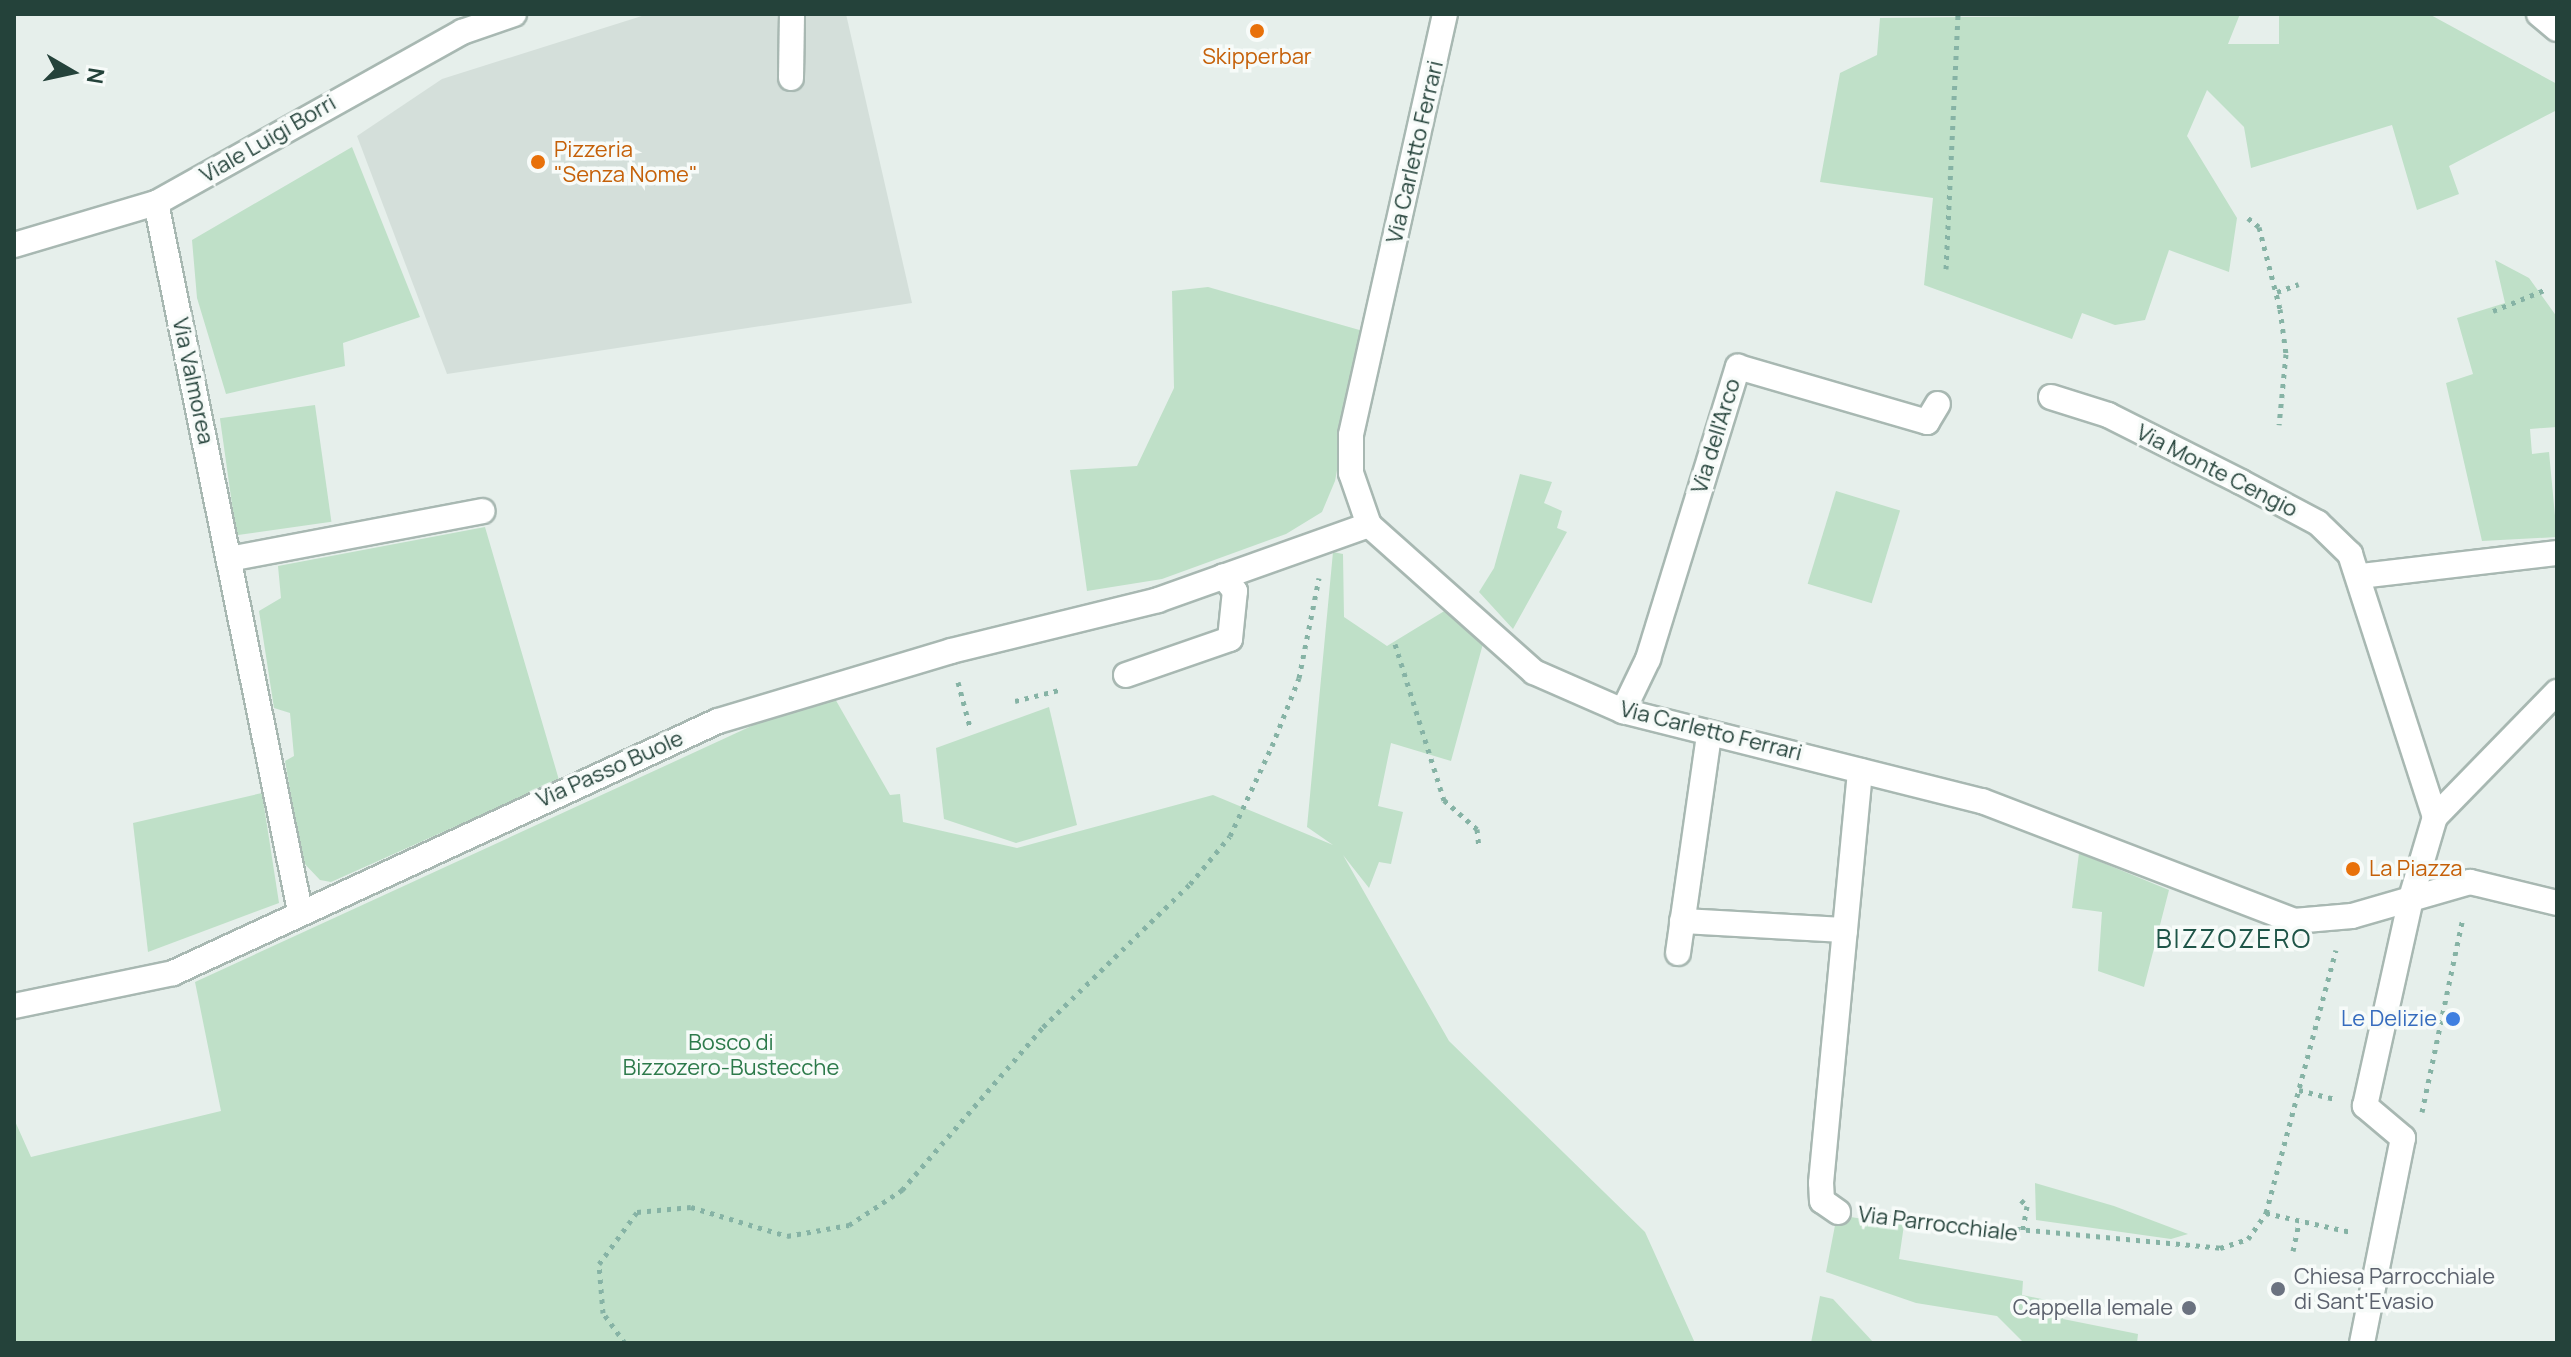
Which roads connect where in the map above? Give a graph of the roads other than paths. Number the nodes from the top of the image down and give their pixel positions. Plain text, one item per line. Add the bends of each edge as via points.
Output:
1 (514, 14) edge
2 (792, 14) edge
3 (1445, 14) edge
4 (2539, 14) edge
5 (2557, 29) edge
6 (791, 78) dead end
7 (156, 203) junction
8 (14, 245) edge
9 (2051, 397) dead end
10 (1938, 404) dead end
11 (483, 511) dead end
12 (1369, 525) junction
13 (2557, 553) edge
14 (229, 559) junction
15 (1223, 576) junction
16 (2361, 576) junction
17 (1126, 675) dead end
18 (2557, 692) edge
19 (1623, 711) junction
20 (1709, 734) junction
21 (1860, 771) junction
22 (2435, 817) junction
23 (2411, 898) junction
24 (2557, 903) edge
25 (300, 911) junction
26 (1682, 921) junction
27 (1845, 930) junction
28 (1678, 953) dead end
29 (14, 1006) edge
30 (1838, 1212) road end
31 (2362, 1343) edge

1 - 7 street, Viale Luigi Borri via 462,32
2 - 6 street
3 - 12 street, Via Carletto Ferrari via 1351,435 1351,473
4 - 5 street
7 - 8 street, Viale Luigi Borri
7 - 14 street, Via Valmorea
9 - 16 street, Via Monte Cengio via 2108,415 2318,523
10 - 19 street, Via dell'Arco via 1927,422 1738,367 1648,659
11 - 14 street
12 - 15 street, Via Passo Buole
12 - 19 street, Via Carletto Ferrari via 1534,672
13 - 16 street
14 - 25 street, Via Valmorea
15 - 17 street via 1235,591 1230,639
15 - 25 street, Via Passo Buole via 718,721
16 - 22 street, Via Monte Cengio
18 - 22 street
19 - 20 street, Via Carletto Ferrari
20 - 21 street, Via Carletto Ferrari
20 - 26 street
21 - 23 street, Via Carletto Ferrari via 2024,815 2294,921 2352,916
21 - 27 street
22 - 23 street
23 - 24 street, Via Carletto Ferrari via 2470,882
23 - 31 street via 2365,1106 2403,1138
25 - 29 street, Via Passo Buole via 173,973
26 - 27 street
26 - 28 street
27 - 30 street, Via Parrocchiale via 1821,1183 1822,1201

